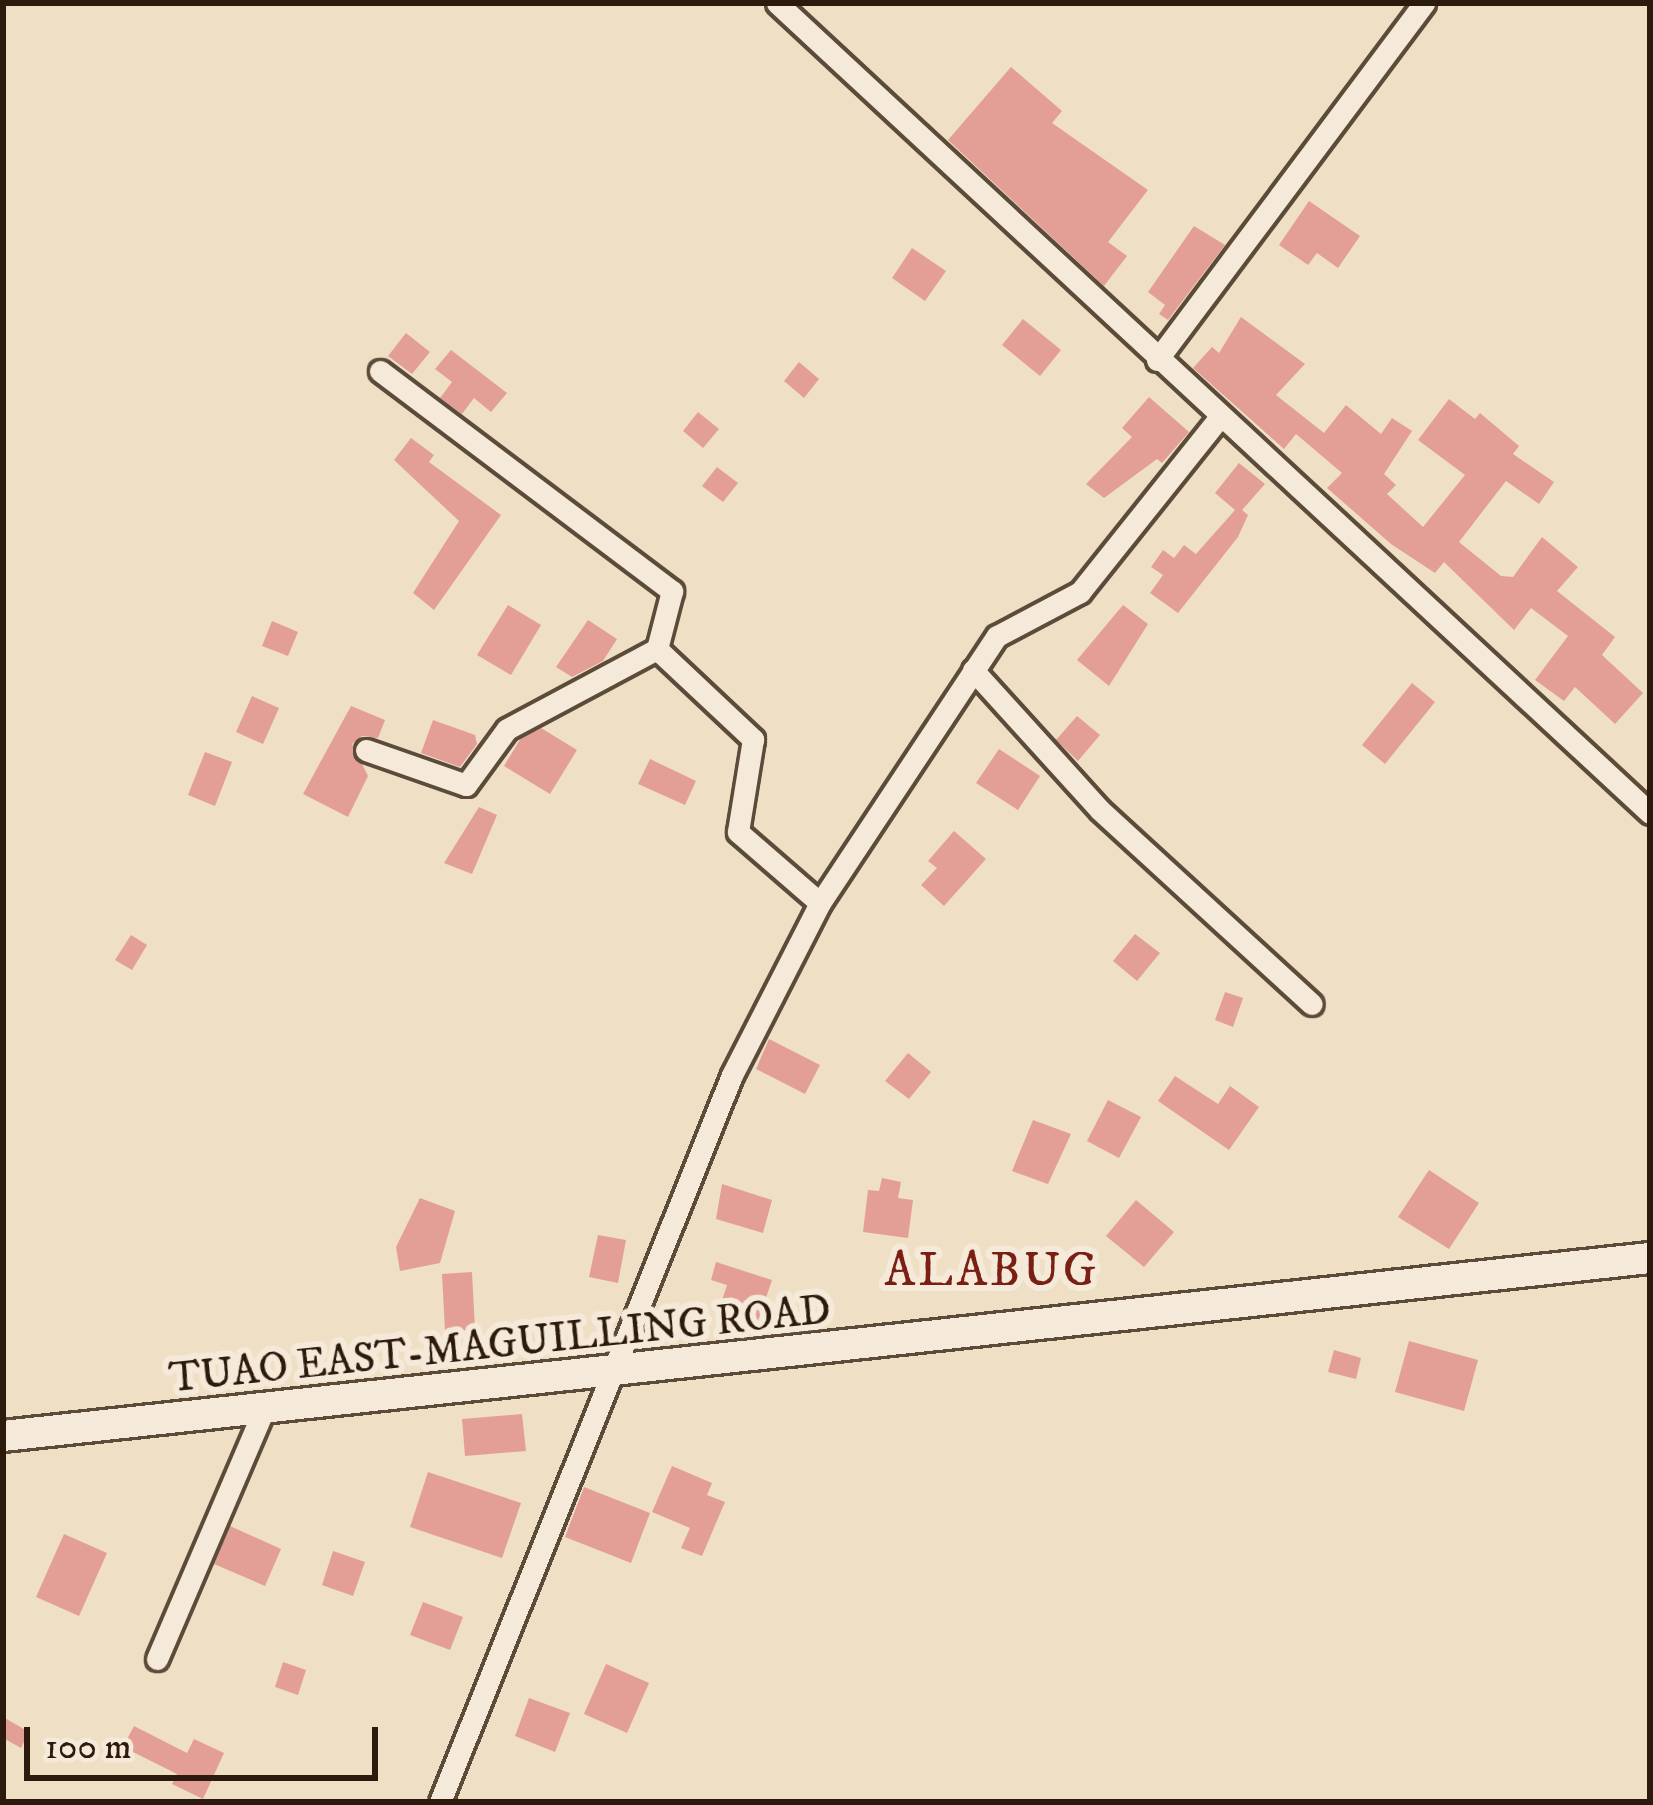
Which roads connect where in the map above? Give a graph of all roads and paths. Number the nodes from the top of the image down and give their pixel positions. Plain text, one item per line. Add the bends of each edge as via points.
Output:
1 (777, 3) edge
2 (1424, 3) edge
3 (1157, 360) junction
4 (380, 370) dead end
5 (1219, 418) junction
6 (657, 649) junction
7 (974, 670) junction
8 (367, 750) dead end
9 (1650, 813) edge
10 (820, 903) junction
11 (1312, 1004) dead end
12 (1650, 1258) edge
13 (614, 1376) junction
14 (262, 1414) junction
15 (3, 1436) edge
16 (158, 1659) dead end
17 (440, 1802) edge

1 - 3 street
2 - 3 street
3 - 5 street
4 - 6 street via 672,591
5 - 7 street via 1091,580 1067,603 998,636
5 - 9 street
6 - 8 street via 507,729 466,785
6 - 10 street via 746,728 753,750 737,804 738,832
7 - 10 street
7 - 11 street via 1100,810
10 - 13 street via 732,1075
12 - 13 main road, TUAO EAST-MAGUILLING ROAD
13 - 14 main road, TUAO EAST-MAGUILLING ROAD
13 - 17 street
14 - 15 main road, TUAO EAST-MAGUILLING ROAD
14 - 16 street

